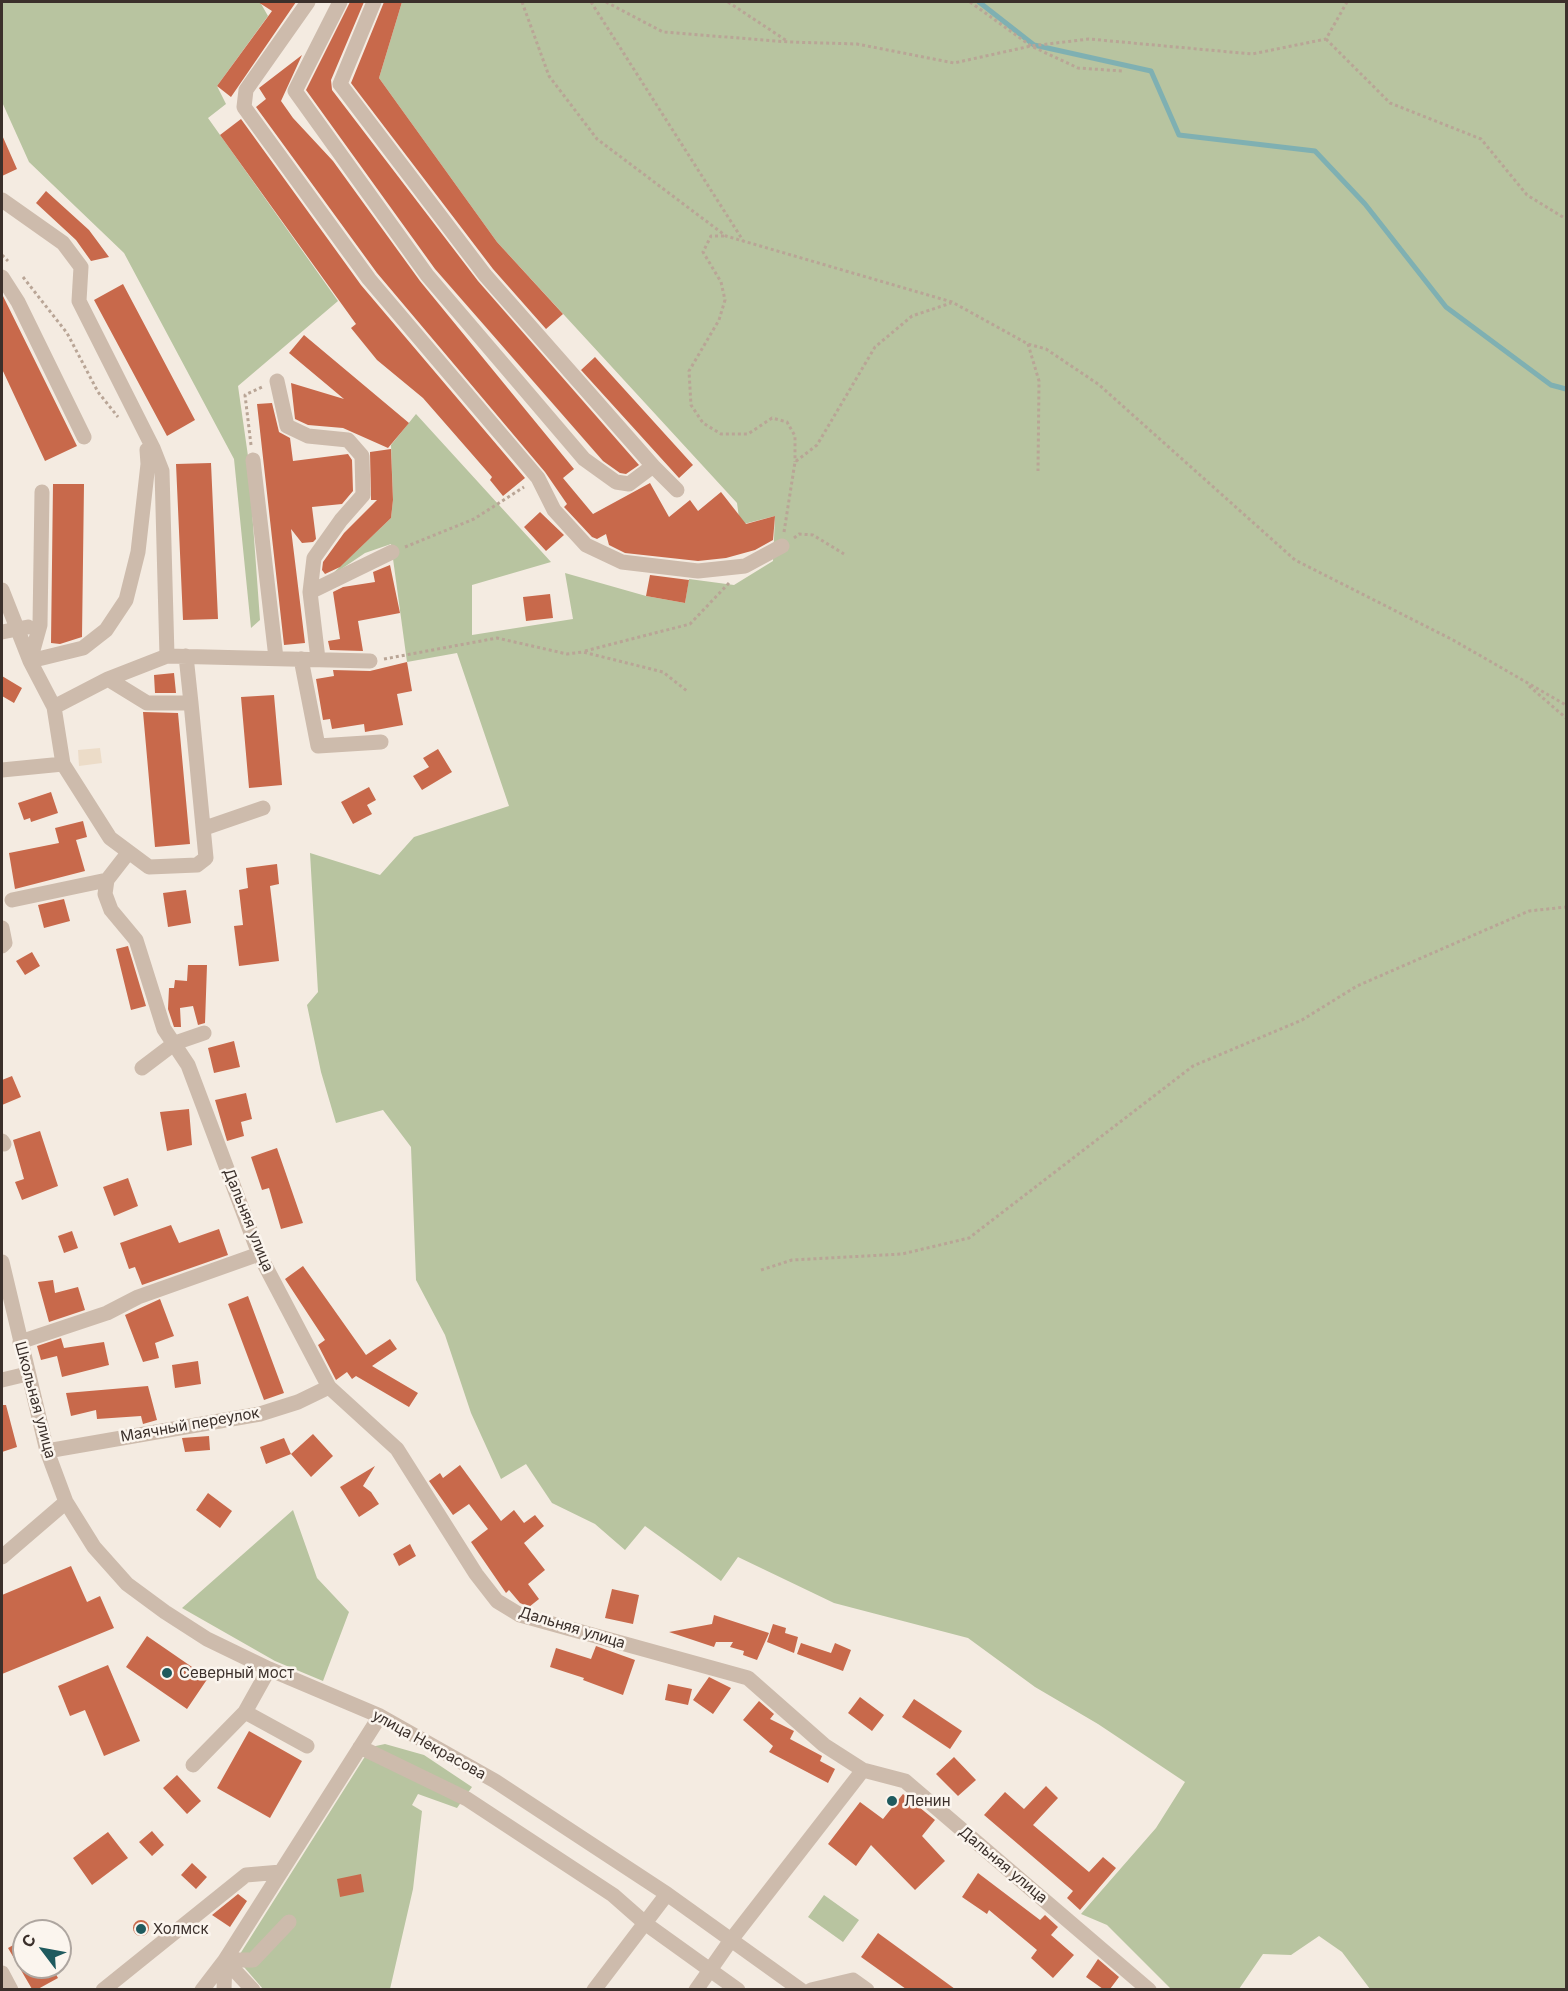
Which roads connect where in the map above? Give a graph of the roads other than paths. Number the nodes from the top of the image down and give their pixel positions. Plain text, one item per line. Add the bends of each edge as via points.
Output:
1 (308, 2) edge
2 (340, 2) edge
3 (374, 2) edge
4 (2, 200) edge
5 (8, 273) edge
6 (277, 381) road end
7 (84, 437) dead end
8 (153, 448) junction
9 (253, 460) road end
10 (653, 466) junction
11 (677, 490) dead end
12 (42, 492) dead end
13 (782, 546) road end
14 (392, 552) road end
15 (2, 590) edge
16 (310, 592) junction
17 (40, 625) junction
18 (18, 629) junction
19 (2, 632) edge
20 (167, 656) junction
21 (186, 656) junction
22 (276, 658) junction
23 (302, 658) junction
24 (318, 659) junction
25 (30, 661) junction
26 (370, 661) road end
27 (108, 679) junction
28 (191, 703) junction
29 (54, 707) junction
30 (381, 742) dead end
31 (63, 764) junction
32 (2, 770) edge
33 (263, 808) dead end
34 (205, 828) junction
35 (128, 853) junction
36 (106, 880) junction
37 (12, 900) dead end
38 (2, 928) edge
39 (2, 946) edge
40 (204, 1034) dead end
41 (175, 1043) junction
42 (142, 1068) dead end
43 (259, 1254) junction
44 (2, 1262) edge
45 (4, 1283) edge
46 (20, 1342) junction
47 (27, 1374) junction
48 (2, 1380) edge
49 (329, 1387) junction
50 (47, 1451) junction
51 (66, 1502) junction
52 (2, 1557) edge
53 (269, 1669) junction
54 (245, 1712) junction
55 (380, 1716) junction
56 (307, 1746) dead end
57 (360, 1748) junction
58 (193, 1765) dead end
59 (863, 1770) junction
60 (281, 1872) junction
61 (667, 1894) junction
62 (289, 1922) dead end
63 (646, 1924) junction
64 (731, 1940) junction
65 (225, 1960) junction
66 (710, 1969) junction
67 (2, 1973) edge
68 (11, 1989) edge
69 (102, 1989) edge
70 (201, 1989) edge
71 (224, 1989) edge
72 (254, 1989) edge
73 (594, 1989) edge
74 (696, 1989) edge
75 (738, 1989) edge
76 (801, 1989) edge
77 (811, 1989) edge
78 (867, 1989) edge
79 (1149, 1989) edge

1 - 13 street via 246,90 244,107 369,279 538,478 554,510 586,545 622,562 698,571 745,566
2 - 10 street via 295,91 427,275 584,459 616,482 629,484
3 - 10 street via 340,84 485,275
4 - 8 street via 63,243 81,267 79,301
5 - 7 street via 18,302
6 - 16 street via 287,426 308,436 348,440 362,456 363,495 314,558
8 - 20 street via 162,471
8 - 25 street via 147,450 138,552 126,600 106,630 83,648
9 - 22 street
10 - 11 street
12 - 17 street
14 - 16 street
15 - 18 street
16 - 24 street
17 - 18 street
17 - 25 street
18 - 19 street
18 - 25 street
20 - 21 street
20 - 27 street
21 - 22 street
21 - 28 street
22 - 23 street
23 - 24 street
23 - 30 street via 318,746
24 - 26 street
25 - 29 street
27 - 28 street via 147,703
27 - 29 street
28 - 34 street
29 - 31 street
31 - 32 street
31 - 35 street via 110,838
33 - 34 street
34 - 35 street via 206,858 197,865 150,867
35 - 36 street
36 - 37 street
36 - 41 street, Дальняя улица via 105,894 111,910 136,940 160,1018
38 - 39 street
40 - 41 street
41 - 42 street
41 - 43 street, Дальняя улица via 188,1065
43 - 46 street
43 - 49 street, Дальняя улица
44 - 45 street, Школьная улица
45 - 46 street, Школьная улица
46 - 47 street, Школьная улица
47 - 48 street
47 - 50 street, Школьная улица
49 - 50 street, Маячный переулок via 260,1414
49 - 59 street, Дальняя улица via 397,1449 497,1601 520,1615 748,1678 824,1745
50 - 51 street, Школьная улица
51 - 52 street
51 - 53 street, улица Некрасова via 94,1547 127,1584 207,1639
53 - 54 street
53 - 55 street, улица Некрасова
54 - 56 street
54 - 58 street
55 - 57 street
55 - 61 street, улица Некрасова via 495,1781
57 - 60 street
57 - 63 street via 467,1799 613,1895
59 - 64 street
59 - 79 street, Дальняя улица via 905,1781
60 - 65 street
60 - 69 street via 246,1875
61 - 63 street
61 - 64 street, улица Некрасова
62 - 65 street via 253,1960
63 - 66 street
63 - 73 street
64 - 66 street
64 - 76 street, улица Некрасова
65 - 70 street
65 - 71 street
65 - 72 street
66 - 74 street
66 - 75 street
67 - 68 street
77 - 78 street via 853,1980

